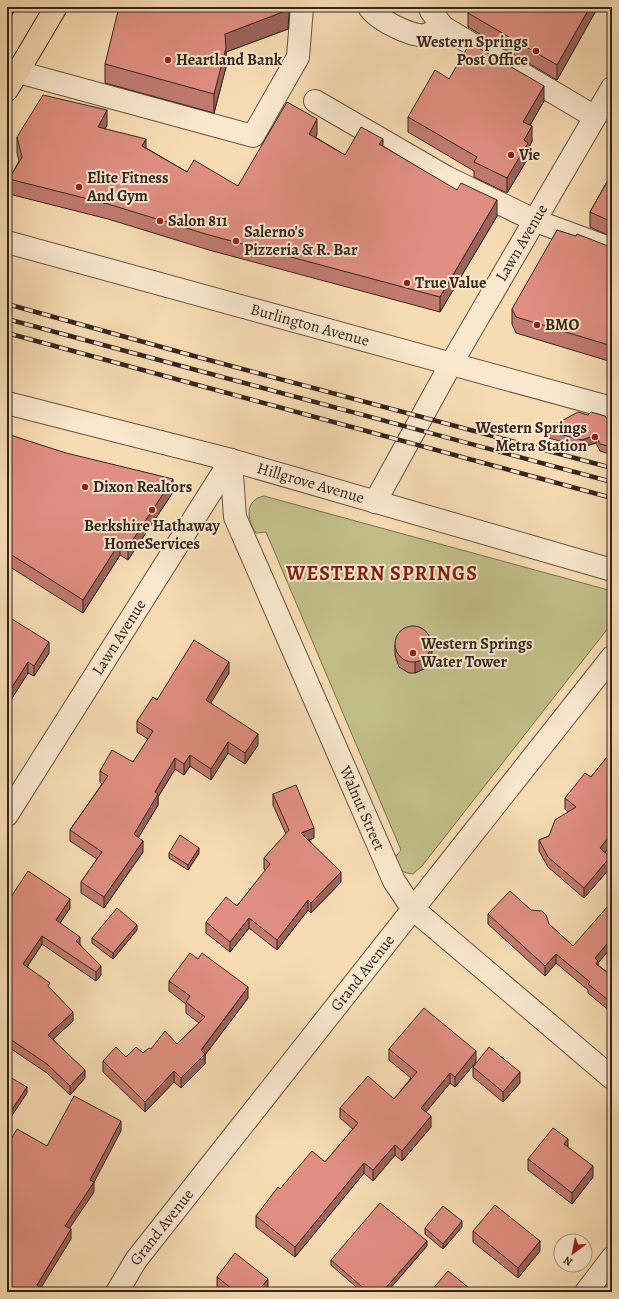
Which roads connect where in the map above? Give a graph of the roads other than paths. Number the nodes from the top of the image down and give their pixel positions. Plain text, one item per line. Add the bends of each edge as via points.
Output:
1 (56, 7) edge
2 (302, 7) edge
3 (369, 7) edge
4 (430, 7) edge
5 (443, 27) junction
6 (12, 81) edge
7 (612, 88) edge
8 (315, 101) dead end
9 (595, 117) junction
10 (536, 221) junction
11 (7, 242) edge
12 (612, 248) edge
13 (451, 364) junction
14 (7, 403) edge
15 (612, 408) edge
16 (230, 460) junction
17 (375, 502) junction
18 (612, 570) edge
19 (612, 657) edge
20 (605, 680) edge
21 (7, 815) edge
22 (412, 908) junction
23 (612, 1078) edge
24 (612, 1258) edge
25 (117, 1292) edge
26 (586, 1292) edge

1 - 6 main road
2 - 6 street via 298,57 253,136
3 - 5 street via 372,12 403,31 424,35
4 - 5 street via 430,11
5 - 9 street
7 - 9 street, Lawn Avenue
8 - 10 street via 446,177
9 - 10 street, Lawn Avenue
10 - 12 street
10 - 13 street, Lawn Avenue
11 - 13 street, Burlington Avenue
13 - 15 street, Burlington Avenue
13 - 17 street, Lawn Avenue
14 - 16 street, Hillgrove Avenue
16 - 17 street, Hillgrove Avenue
16 - 21 street, Lawn Avenue
16 - 22 street, Walnut Street via 235,518 390,874
17 - 18 street, Hillgrove Avenue
19 - 20 street, Grand Avenue
20 - 22 street, Grand Avenue
22 - 23 street, Walnut Street
22 - 25 street, Grand Avenue via 136,1260
24 - 26 street

